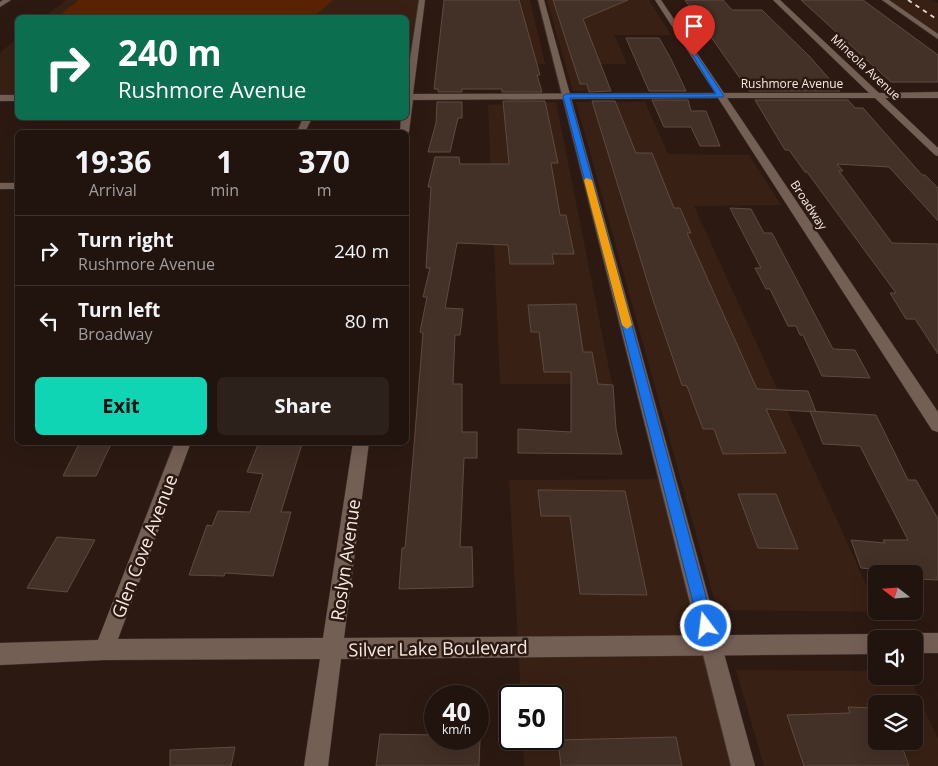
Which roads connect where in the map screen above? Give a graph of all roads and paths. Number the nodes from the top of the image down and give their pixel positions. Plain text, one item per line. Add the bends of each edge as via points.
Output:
1 (8, 0) edge
2 (422, 0) edge
3 (541, 0) edge
4 (658, 0) edge
5 (776, 0) edge
6 (885, 0) edge
7 (0, 6) edge
8 (938, 37) edge
9 (409, 90) edge
10 (877, 95) junction
11 (938, 95) edge
12 (566, 96) junction
13 (721, 96) junction
14 (409, 97) edge
15 (0, 98) edge
16 (15, 98) edge
17 (938, 153) edge
18 (0, 186) edge
19 (15, 186) edge
20 (938, 425) edge
21 (183, 445) edge
22 (361, 445) edge
23 (923, 643) edge
24 (938, 643) edge
25 (868, 644) edge
26 (712, 646) junction
27 (104, 650) junction
28 (332, 650) junction
29 (0, 654) edge
30 (316, 766) edge
31 (743, 766) edge

1 - 7 street
2 - 9 street
3 - 12 street
4 - 13 street, Broadway
5 - 10 street, Mineola Avenue
6 - 8 street
10 - 11 street, Rushmore Avenue
10 - 13 street, Rushmore Avenue
10 - 17 street, Mineola Avenue
12 - 13 street, Rushmore Avenue
12 - 14 street, Rushmore Avenue
12 - 26 street
13 - 20 street, Broadway
15 - 16 street
18 - 19 street
21 - 27 street, Glen Cove Avenue
22 - 28 street, Roslyn Avenue
23 - 24 street
25 - 26 street, Silver Lake Boulevard
26 - 28 street, Silver Lake Boulevard
26 - 31 street
27 - 28 street, Silver Lake Boulevard
27 - 29 street, Silver Lake Boulevard
28 - 30 street, Roslyn Avenue

